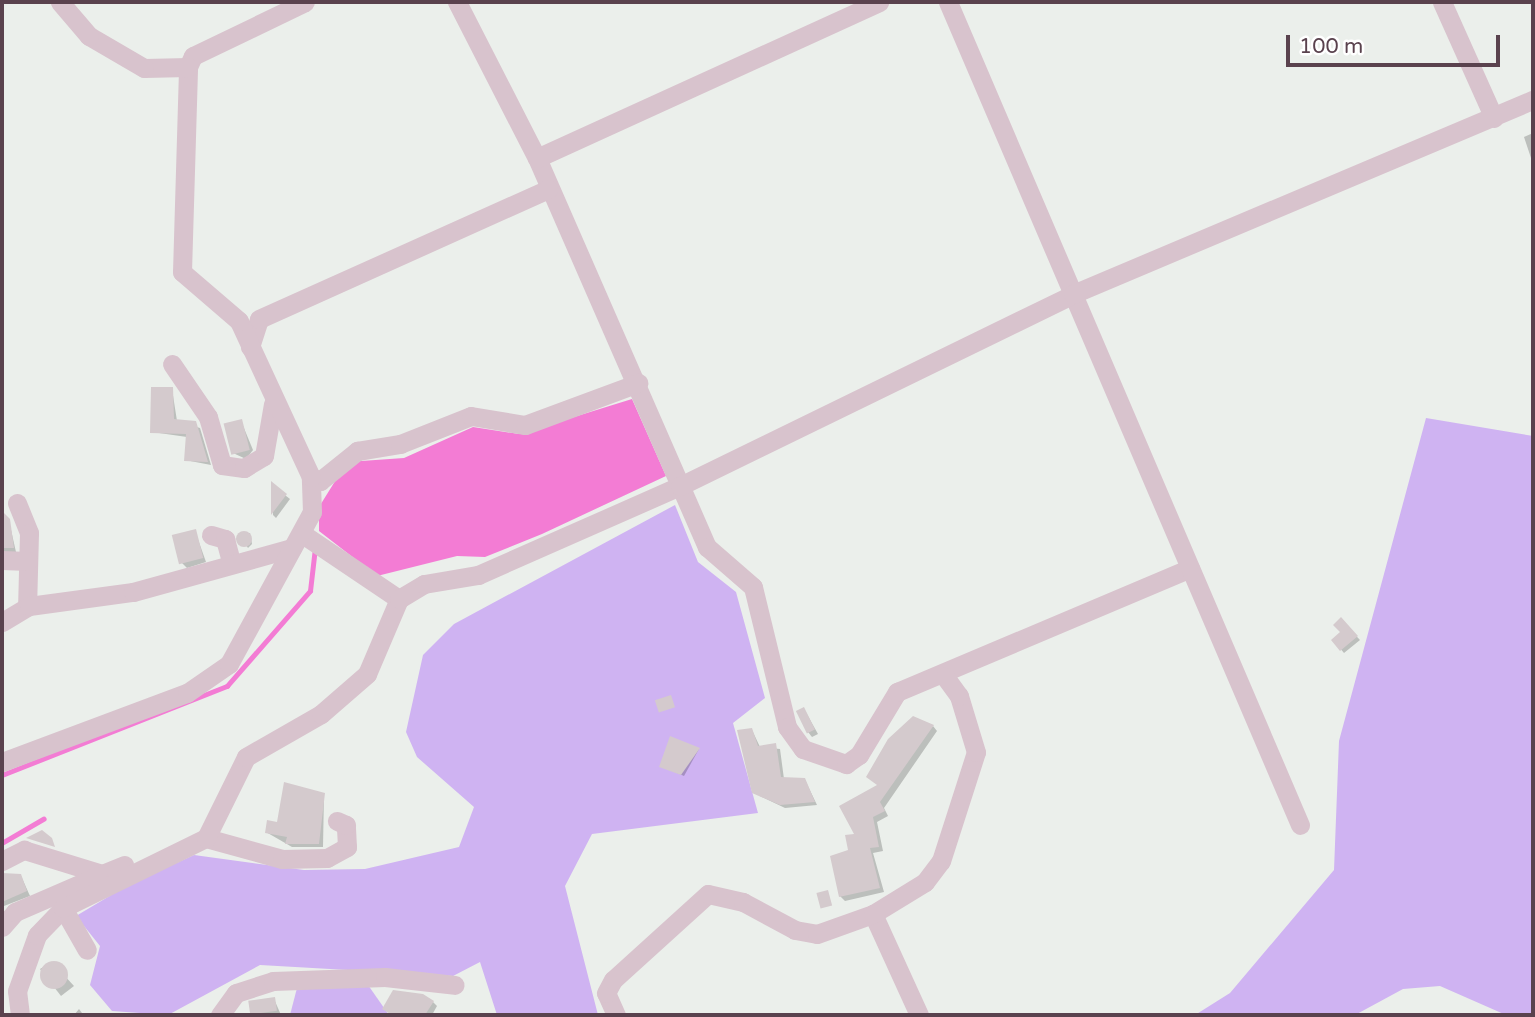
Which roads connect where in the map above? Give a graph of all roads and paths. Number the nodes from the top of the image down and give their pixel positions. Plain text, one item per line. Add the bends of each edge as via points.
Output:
1 (60, 2) edge
2 (305, 2) edge
3 (457, 2) edge
4 (879, 2) edge
5 (948, 2) edge
6 (1443, 2) edge
7 (188, 67) junction
8 (1533, 100) edge
9 (1494, 118) junction
10 (537, 158) junction
11 (548, 189) junction
12 (1073, 294) junction
13 (250, 347) junction
14 (172, 364) dead end
15 (638, 383) junction
16 (272, 404) junction
17 (312, 477) junction
18 (680, 486) junction
19 (17, 503) dead end
20 (211, 536) dead end
21 (308, 544) junction
22 (2, 560) edge
23 (28, 561) junction
24 (231, 561) junction
25 (1190, 568) junction
26 (399, 599) junction
27 (27, 607) junction
28 (2, 622) edge
29 (945, 677) junction
30 (2, 762) edge
31 (337, 821) dead end
32 (1300, 825) dead end
33 (206, 838) junction
34 (164, 857) junction
35 (2, 861) edge
36 (102, 874) junction
37 (63, 908) junction
38 (873, 914) junction
39 (2, 927) edge
40 (87, 950) dead end
41 (2, 967) edge
42 (21, 971) junction
43 (455, 985) dead end
44 (20, 1015) edge
45 (220, 1015) edge
46 (616, 1015) edge
47 (919, 1015) edge

1 - 7 street via 89,36 144,68
2 - 7 street via 192,56
3 - 10 street
4 - 10 street
5 - 12 street
6 - 9 street
7 - 13 street via 183,272 239,321
8 - 9 street
9 - 12 street
10 - 11 street
11 - 13 street via 259,319
11 - 15 street
12 - 18 street
12 - 25 street
13 - 16 street
14 - 16 street via 199,400 222,466 244,468 264,456
15 - 17 street via 525,425 471,416 400,443 357,451 320,481
15 - 18 street
16 - 17 street
17 - 21 street
18 - 26 street via 478,575 424,584
18 - 29 street via 707,547 753,587 787,727 803,749 846,764 859,755 897,692
19 - 23 street via 29,533
20 - 24 street via 225,539
21 - 24 street
21 - 26 street
21 - 30 street via 229,664 177,697
22 - 23 street
23 - 27 street
24 - 27 street via 133,592
25 - 29 street
25 - 32 street
26 - 33 street via 367,674 321,714 246,757
27 - 28 street
29 - 38 street via 959,696 976,752 971,781 941,861 904,899
31 - 33 street via 346,825 347,846 327,858 282,859
33 - 34 street
34 - 36 street via 147,855
34 - 37 street
35 - 36 street via 24,850 44,865
36 - 39 street via 15,912
37 - 40 street
37 - 42 street via 37,935
38 - 46 street via 817,934 795,930 743,902 708,894 613,980 606,993
38 - 47 street
41 - 42 street
42 - 44 street
43 - 45 street via 386,977 272,981 236,993

